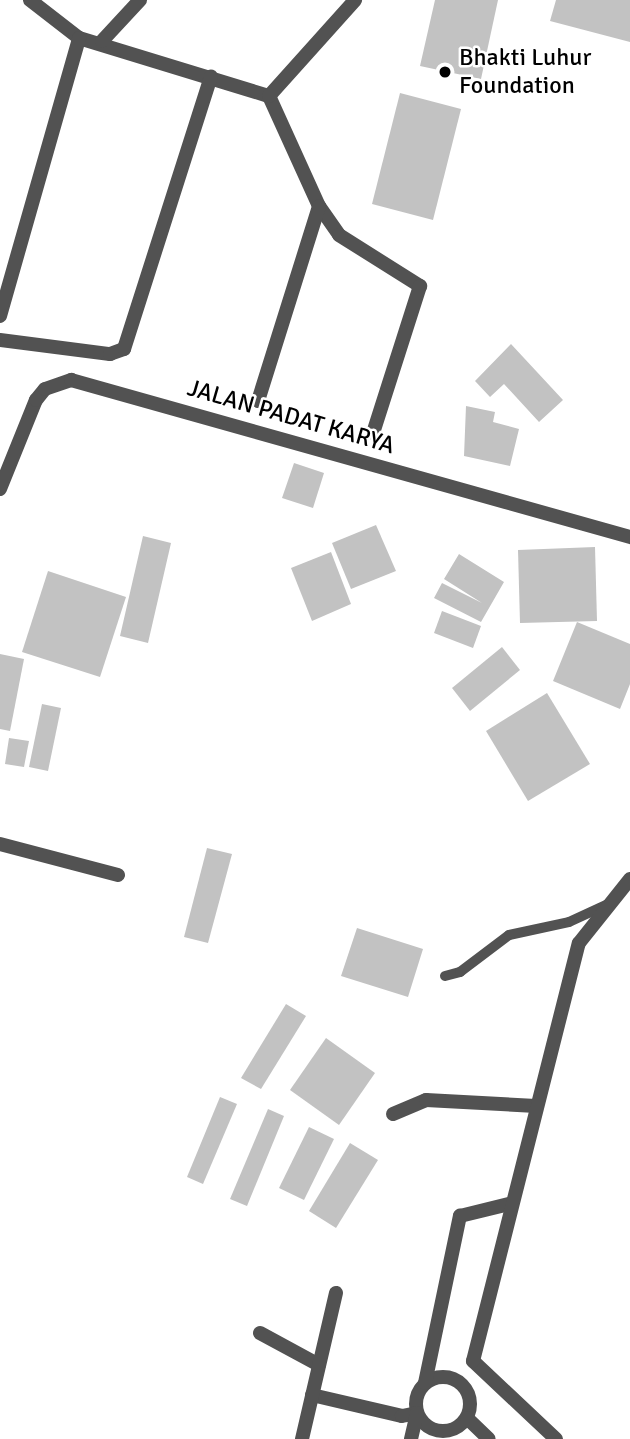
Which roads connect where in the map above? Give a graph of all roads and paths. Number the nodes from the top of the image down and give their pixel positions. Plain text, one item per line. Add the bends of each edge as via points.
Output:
1 (30, 0) edge
2 (140, 0) edge
3 (355, 0) edge
4 (79, 38) junction
5 (102, 40) junction
6 (211, 77) junction
7 (269, 96) junction
8 (319, 206) junction
9 (0, 316) edge
10 (0, 340) edge
11 (258, 401) dead end
12 (373, 433) dead end
13 (0, 489) edge
14 (630, 537) edge
15 (0, 844) edge
16 (118, 874) dead end
17 (630, 879) edge
18 (609, 904) junction
19 (445, 976) dead end
20 (536, 1106) junction
21 (393, 1114) dead end
22 (509, 1204) junction
23 (336, 1293) dead end
24 (260, 1333) dead end
25 (474, 1361) junction
26 (319, 1365) junction
27 (425, 1383) junction
28 (464, 1387) junction
29 (312, 1395) junction
30 (417, 1413) junction
31 (467, 1418) junction
32 (302, 1439) edge
33 (411, 1439) edge
34 (489, 1439) edge
35 (556, 1439) edge

1 - 4 street
2 - 5 street
3 - 7 street
4 - 5 street
4 - 9 street
5 - 6 street
6 - 7 street
6 - 10 street via 124,349 97,353
7 - 8 street
8 - 11 street
8 - 12 street via 339,235 420,286
13 - 14 street, JALAN PADAT KARYA via 36,400 45,389 71,380
15 - 16 street
17 - 18 street
18 - 19 lane via 569,922 509,935 460,972
18 - 20 street via 579,943
20 - 21 street via 431,1099
20 - 22 street
22 - 25 street
22 - 27 street via 460,1216
23 - 26 street
24 - 26 street
25 - 28 street
25 - 35 street
26 - 29 street
27 - 28 street via 449,1377
27 - 30 street
28 - 31 street via 471,1405
29 - 30 street via 402,1416
29 - 32 street
30 - 31 street via 438,1431
30 - 33 street
31 - 34 street

